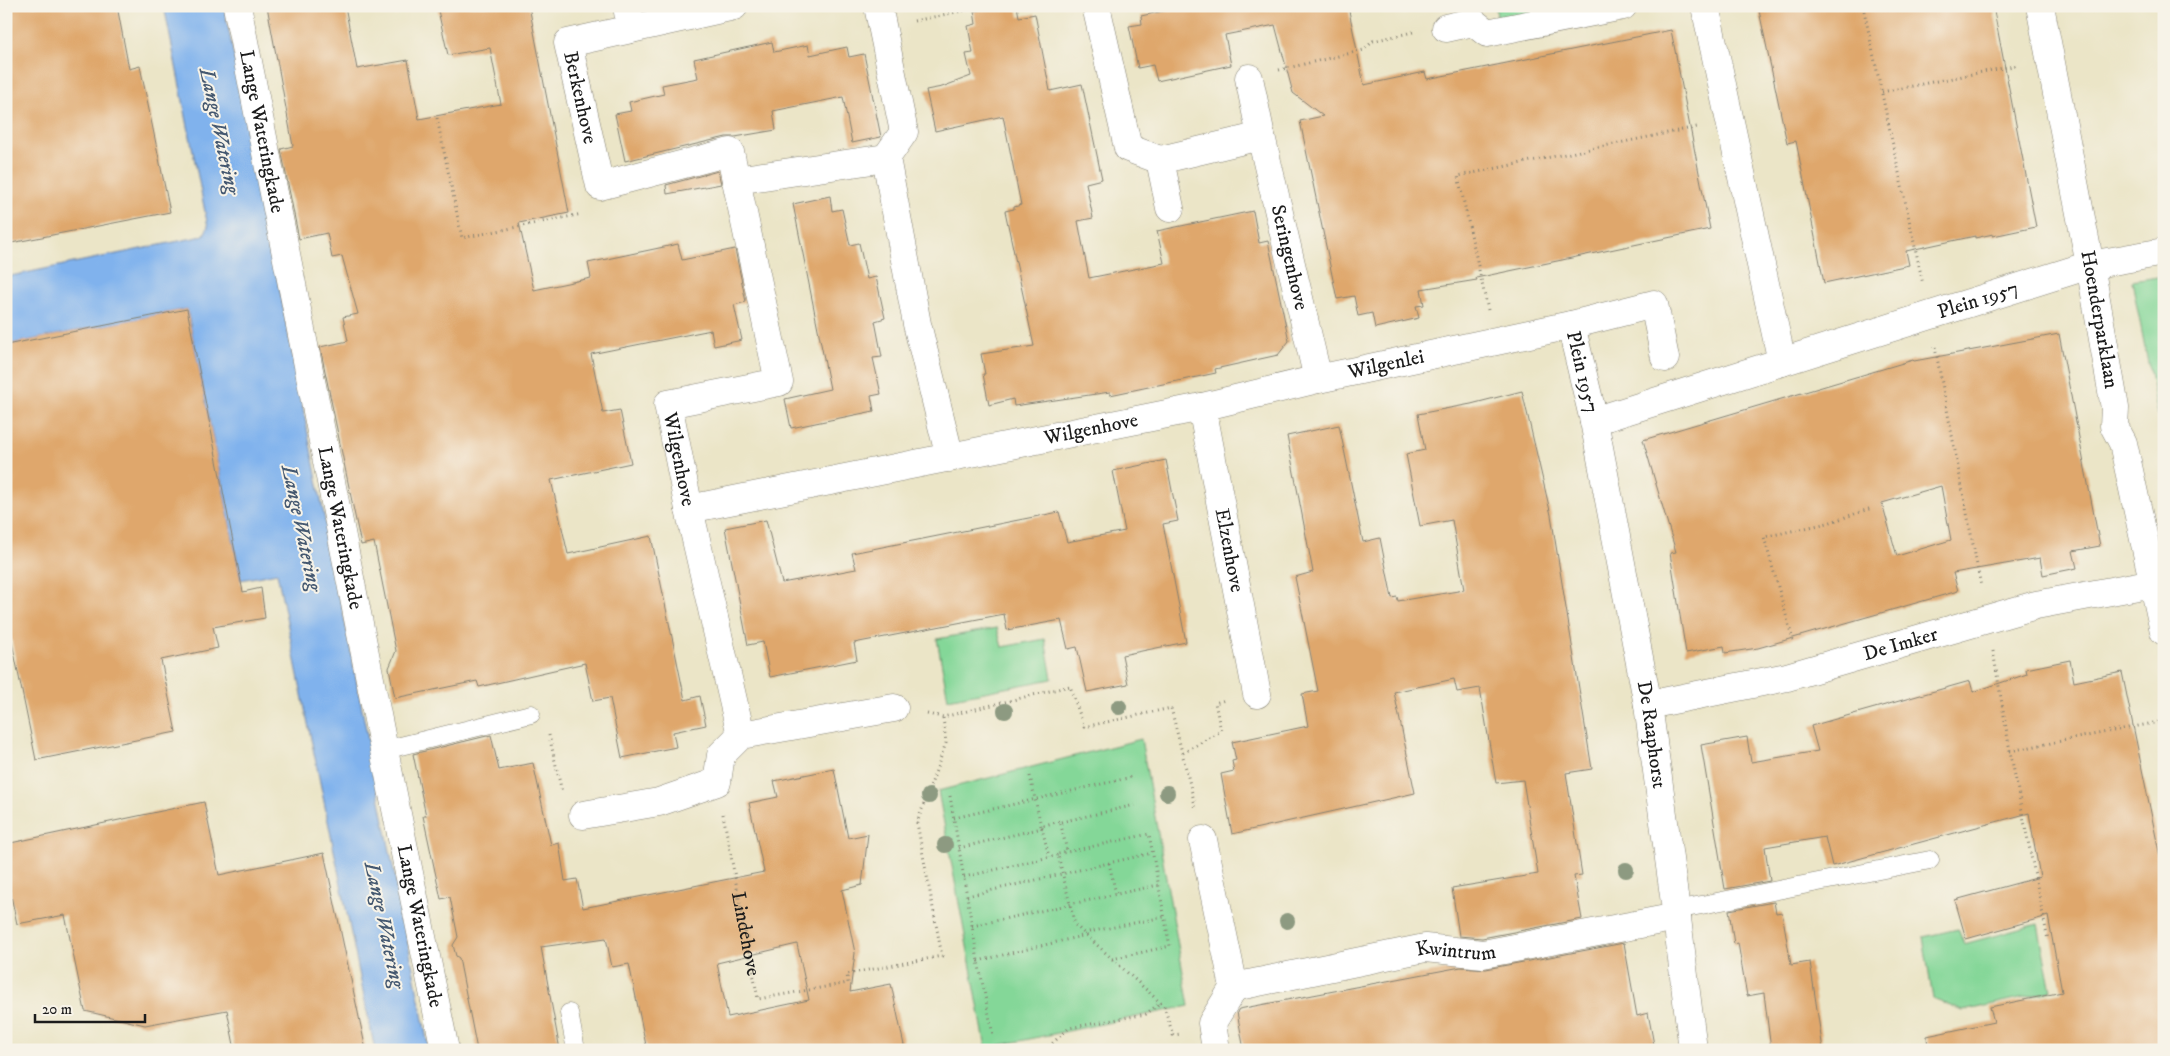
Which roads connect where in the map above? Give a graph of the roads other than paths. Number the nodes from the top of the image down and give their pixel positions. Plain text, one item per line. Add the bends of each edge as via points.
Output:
1 (237, 6) edge
2 (734, 6) edge
3 (1096, 6) edge
4 (1623, 6) edge
5 (1705, 6) edge
6 (2040, 6) edge
7 (629, 17) edge
8 (880, 17) edge
9 (1446, 28) road end
10 (1249, 78) road end
11 (1261, 136) junction
12 (886, 158) junction
13 (1160, 160) junction
14 (736, 180) junction
15 (600, 186) joint
16 (1170, 208) dead end
17 (2164, 252) edge
18 (2090, 265) junction
19 (1571, 325) junction
20 (1666, 358) dead end
21 (1782, 362) junction
22 (1318, 379) junction
23 (1202, 407) junction
24 (1594, 421) junction
25 (950, 458) junction
26 (689, 509) junction
27 (2156, 552) edge
28 (2154, 583) junction
29 (2164, 630) edge
30 (1257, 694) road end
31 (1648, 705) junction
32 (894, 708) road end
33 (532, 714) road end
34 (741, 735) junction
35 (384, 750) junction
36 (583, 815) road end
37 (1203, 840) road end
38 (1930, 860) dead end
39 (1677, 914) junction
40 (1234, 987) junction
41 (569, 1013) dead end
42 (1215, 1040) edge
43 (446, 1050) edge
44 (576, 1050) edge
45 (1693, 1050) edge

1 - 35 street, Lange Wateringkade
2 - 7 street, Berkenhove
3 - 13 street via 1128,148
4 - 9 street via 1487,33 1473,22
5 - 21 street
6 - 18 street, Hoenderparklaan
7 - 15 street, Berkenhove via 568,42
8 - 12 street via 904,132
10 - 11 street, Seringenhove
11 - 13 street
11 - 22 street, Seringenhove
12 - 14 street
12 - 25 street via 917,324
13 - 16 street
14 - 15 street, Wilgenhove via 730,152
14 - 26 street, Wilgenhove via 779,382 668,404
17 - 18 street, Plein 1957
18 - 21 street, Plein 1957
18 - 27 street, Hoenderparklaan via 2115,408 2114,426 2123,443
19 - 20 street, Plein 1957 via 1654,304
19 - 22 street, Wilgenlei
19 - 24 street, Plein 1957
21 - 24 street, Plein 1957
22 - 23 street, Wilgenlei
23 - 25 street, Wilgenhove
23 - 30 street, Elzenhove
24 - 31 street, De Raaphorst
25 - 26 street, Wilgenhove
26 - 34 street
27 - 28 street, Hoenderparklaan
28 - 29 street, Hoenderparklaan
28 - 31 street, De Imker via 2036,605 1802,672
31 - 39 street, De Raaphorst
32 - 34 street
33 - 35 lane
34 - 36 street via 721,755 717,782 659,802
35 - 43 street, Lange Wateringkade
37 - 40 street
38 - 39 lane
39 - 40 street, Kwintrum via 1483,954 1425,948
39 - 45 street, De Raaphorst
40 - 42 street via 1212,1023
41 - 44 lane

